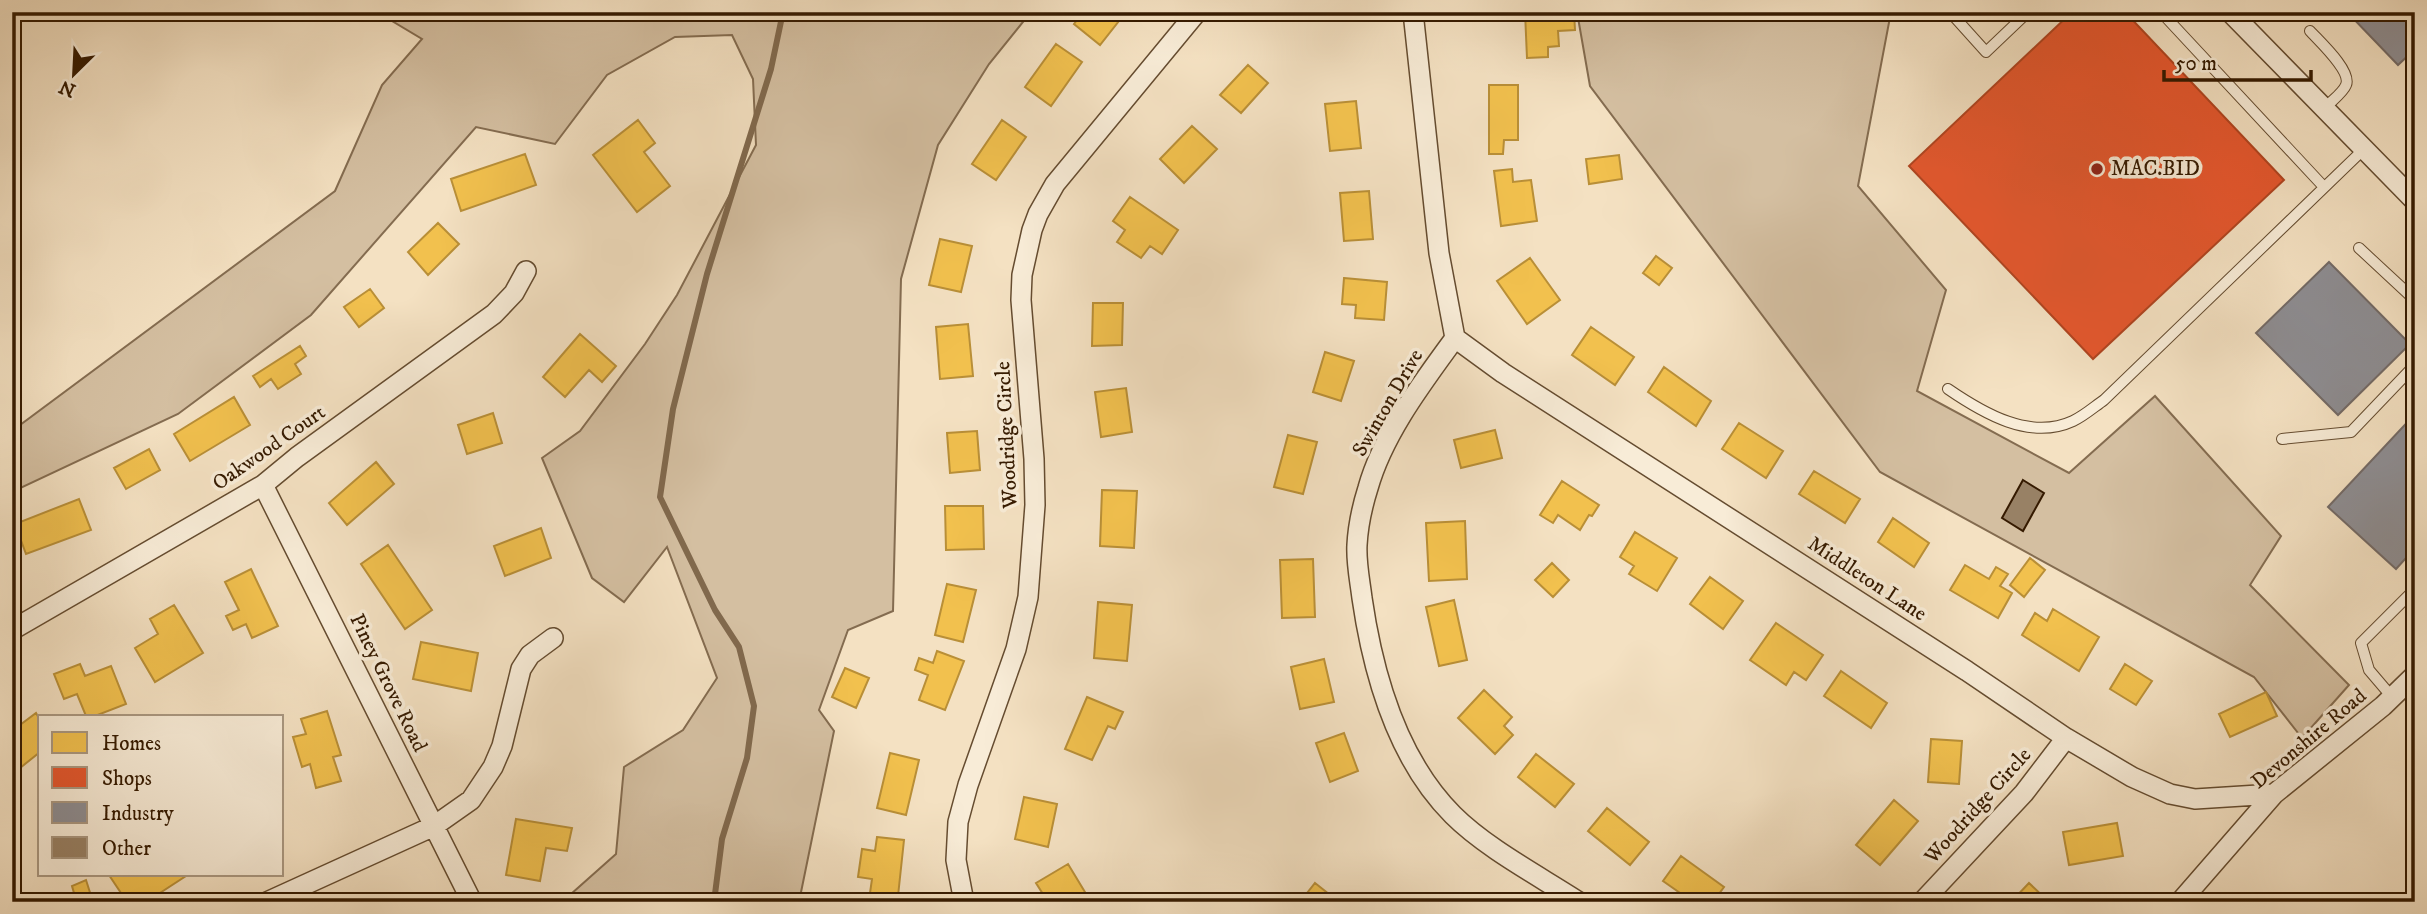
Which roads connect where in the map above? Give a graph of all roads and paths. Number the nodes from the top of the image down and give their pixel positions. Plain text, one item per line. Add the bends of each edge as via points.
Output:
1 (1198, 12) edge
2 (1413, 12) edge
3 (1950, 12) edge
4 (2028, 12) edge
5 (2161, 12) edge
6 (2230, 12) edge
7 (2310, 31) dead end
8 (2324, 109) junction
9 (2363, 150) junction
10 (2324, 187) junction
11 (2413, 194) edge
12 (2359, 248) dead end
13 (526, 271) dead end
14 (2415, 300) edge
15 (1455, 338) junction
16 (2415, 365) edge
17 (1948, 389) dead end
18 (2282, 439) dead end
19 (263, 485) junction
20 (2415, 589) edge
21 (12, 629) edge
22 (553, 638) dead end
23 (2415, 675) edge
24 (2392, 697) junction
25 (2066, 738) junction
26 (2274, 794) junction
27 (434, 826) junction
28 (267, 902) edge
29 (472, 902) edge
30 (964, 902) edge
31 (1579, 902) edge
32 (1923, 902) edge
33 (2180, 902) edge

1 - 30 street, Woodridge Circle via 1055,184 1038,214 1026,251 1021,300 1034,459 1034,547 1016,649 958,822 956,860
2 - 15 street via 1439,253
3 - 4 lane via 1986,52
5 - 10 lane
6 - 8 street
7 - 8 lane via 2347,78
8 - 9 street
9 - 10 lane
9 - 11 street
10 - 17 lane via 2104,400 2074,421 2049,428 2017,426
12 - 14 lane
13 - 19 street, Oakwood Court via 514,293 494,314
15 - 25 street, Middleton Lane
15 - 31 street, Swinton Drive via 1383,449 1368,488 1357,548 1367,629 1391,713 1433,792 1474,833
16 - 18 lane via 2351,432
19 - 21 street, Oakwood Court
19 - 27 street, Piney Grove Road
20 - 24 lane via 2361,643 2369,670
22 - 27 street via 530,655 521,669 502,746 483,783 471,800
23 - 24 street, Devonshire Road
24 - 26 street, Devonshire Road
25 - 26 street, Middleton Lane via 2170,794 2194,799
25 - 32 street, Woodridge Circle via 2024,793
26 - 33 street, Devonshire Road
27 - 28 street
27 - 29 street, Piney Grove Road

